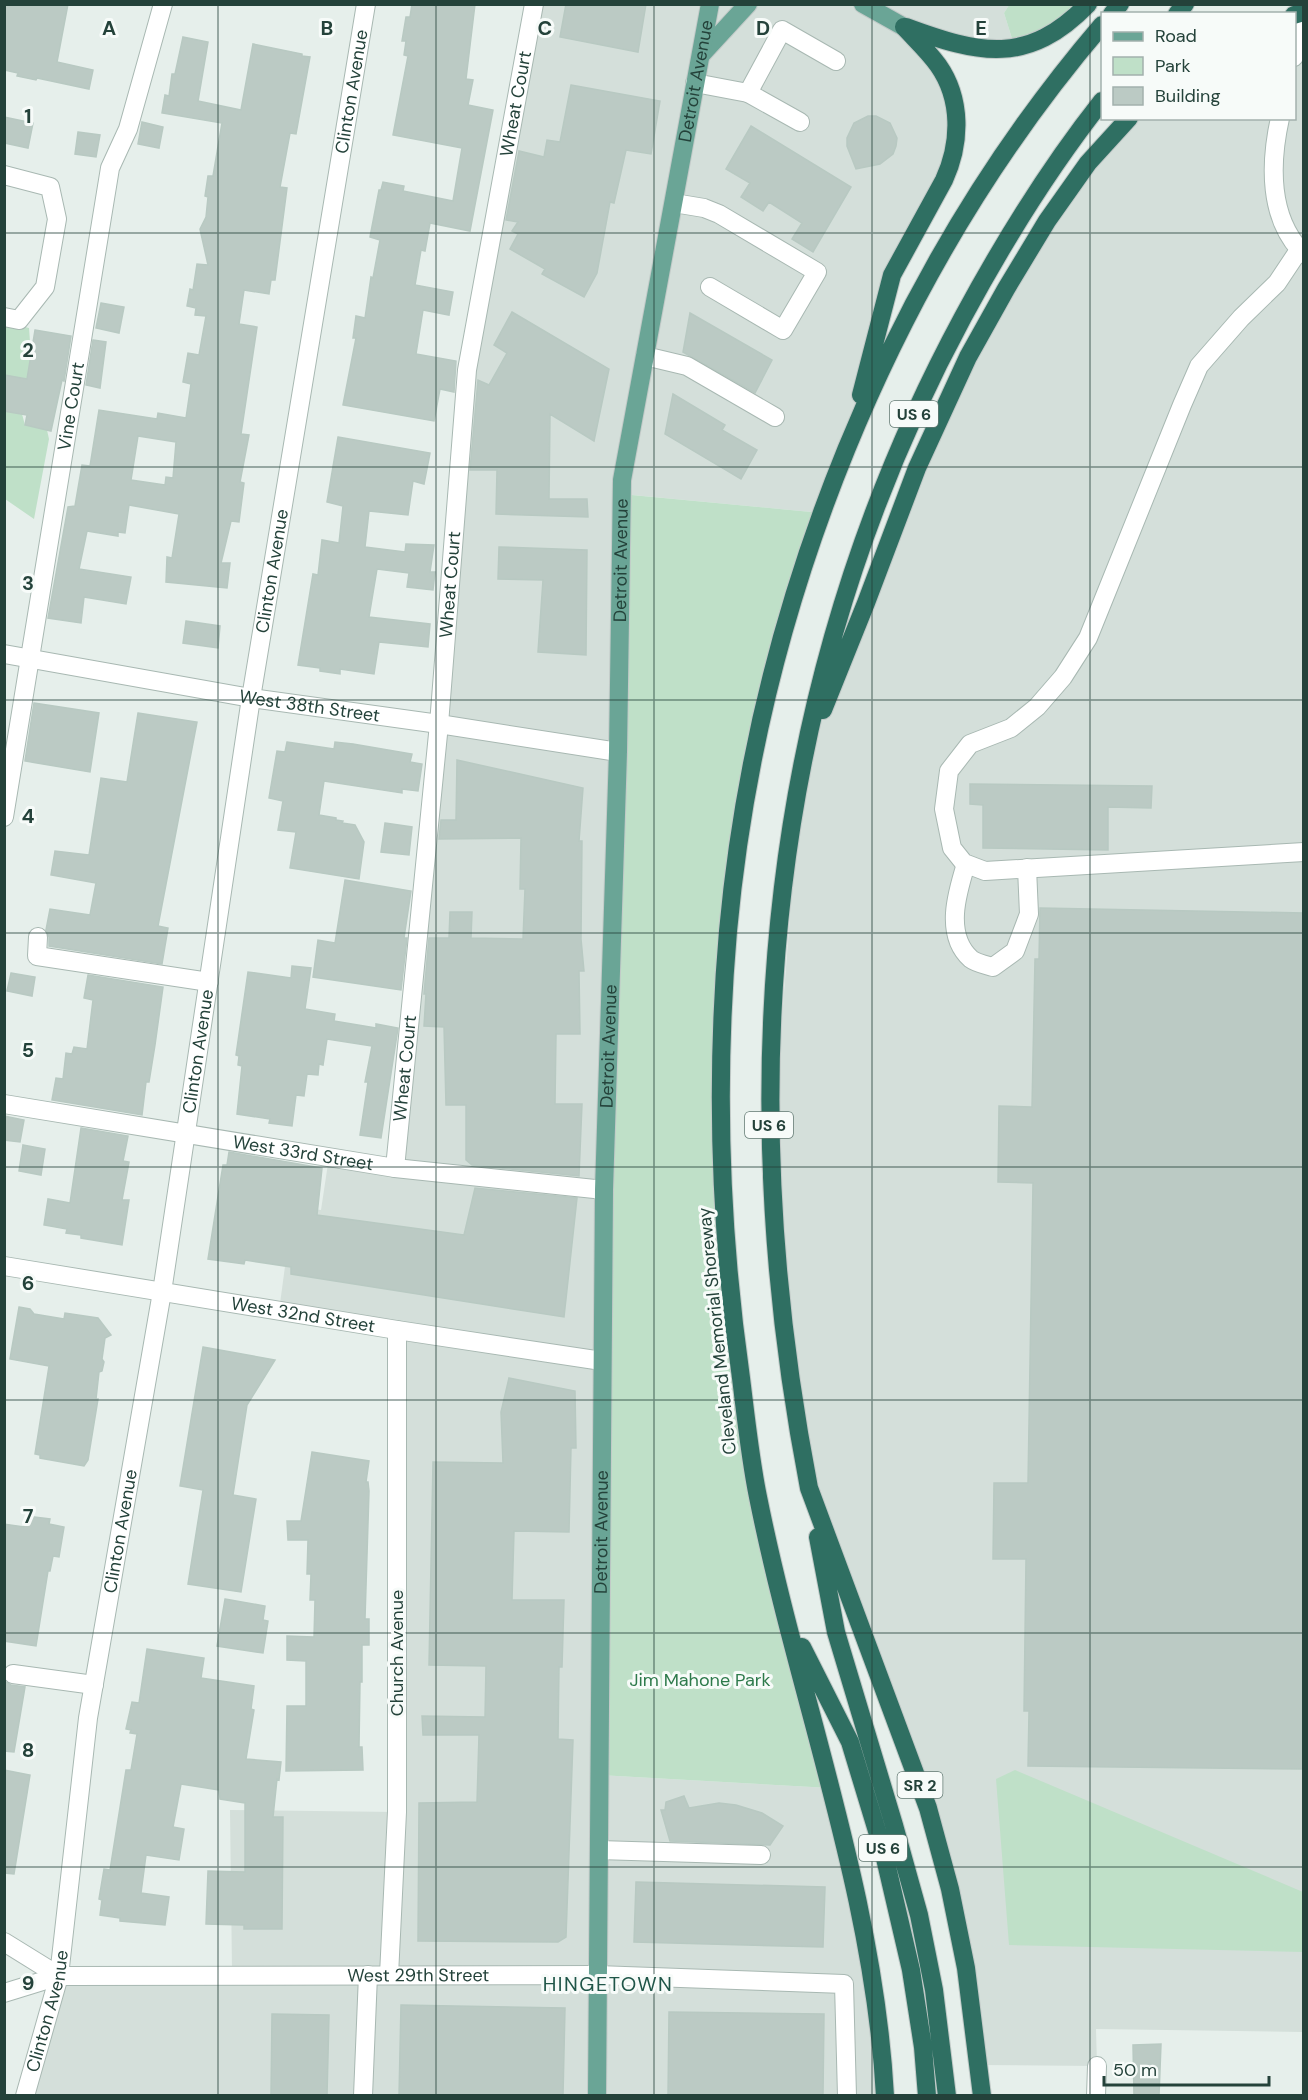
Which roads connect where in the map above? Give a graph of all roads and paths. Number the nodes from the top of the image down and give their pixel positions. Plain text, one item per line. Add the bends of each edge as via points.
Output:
1 (163, 4) edge
2 (366, 4) edge
3 (534, 4) edge
4 (710, 4) edge
5 (747, 4) edge
6 (863, 4) edge
7 (1088, 4) edge
8 (1304, 20) edge
9 (1101, 26) edge
10 (904, 27) junction
11 (1296, 50) edge
12 (701, 55) junction
13 (836, 61) dead end
14 (695, 83) junction
15 (747, 93) junction
16 (1101, 102) edge
17 (1127, 120) edge
18 (1280, 120) edge
19 (801, 122) dead end
20 (4, 175) edge
21 (674, 202) junction
22 (1301, 252) edge
23 (710, 287) dead end
24 (4, 317) edge
25 (645, 356) junction
26 (775, 417) dead end
27 (846, 452) junction
28 (4, 654) edge
29 (30, 658) junction
30 (251, 698) junction
31 (439, 724) junction
32 (618, 752) junction
33 (802, 762) junction
34 (4, 817) edge
35 (1304, 852) edge
36 (966, 864) junction
37 (1027, 868) junction
38 (38, 937) dead end
39 (209, 982) junction
40 (4, 1104) edge
41 (186, 1133) junction
42 (395, 1168) junction
43 (604, 1190) junction
44 (4, 1266) edge
45 (162, 1292) junction
46 (397, 1330) junction
47 (602, 1361) junction
48 (809, 1488) junction
49 (786, 1616) junction
50 (13, 1674) dead end
51 (94, 1685) junction
52 (598, 1850) junction
53 (761, 1855) dead end
54 (4, 1942) edge
55 (368, 1975) junction
56 (389, 1975) junction
57 (597, 1975) junction
58 (58, 1976) junction
59 (4, 1993) edge
60 (1096, 2066) dead end
61 (25, 2096) edge
62 (363, 2096) edge
63 (597, 2096) edge
64 (847, 2096) edge
65 (885, 2096) edge
66 (927, 2096) edge
67 (947, 2096) edge
68 (982, 2096) edge
69 (1096, 2096) edge

1 - 29 street, Vine Court via 128,129 110,168
2 - 30 street, Clinton Avenue
3 - 31 street, Wheat Court via 467,370
4 - 12 main road, Detroit Avenue
5 - 12 main road
6 - 10 main road
7 - 10 highway via 1060,29 1015,48 970,48
8 - 11 street
9 - 27 highway, Cleveland Memorial Shoreway / US 6 via 1050,91 974,201 913,306
10 - 27 highway via 944,75 953,98 957,139 944,180 892,275
12 - 14 main road, Detroit Avenue
13 - 15 street via 782,30
14 - 15 street
14 - 21 main road, Detroit Avenue
15 - 19 street
16 - 33 highway, US 6 via 1004,244 911,421 841,607
17 - 33 highway via 1088,163 1047,221 968,357 917,468
18 - 22 street via 1274,190 1282,219
20 - 24 street via 50,187 57,219 45,286 19,320
21 - 23 street via 719,214 817,272 783,330
21 - 25 main road, Detroit Avenue
22 - 36 street via 1199,366 1088,638 1063,677 1037,707 1011,728 970,744 949,771 944,809 952,848
25 - 26 street via 687,366
25 - 32 main road, Detroit Avenue via 622,480
27 - 49 highway, Cleveland Memorial Shoreway / US 6 via 793,600 762,717 738,844 723,1006 720,1128 731,1299 752,1464
28 - 29 street, West 38th Street
29 - 30 street, West 38th Street
29 - 34 street, Vine Court
30 - 31 street, West 38th Street
30 - 39 street, Clinton Avenue
31 - 32 street, West 38th Street
31 - 42 street, Wheat Court
32 - 43 main road, Detroit Avenue
33 - 48 highway, US 6 via 776,938 769,1117 782,1317
35 - 37 street
36 - 37 street via 985,871
36 - 37 street via 955,900 960,945 972,960 993,967 1015,951 1029,914
38 - 39 street via 37,956
39 - 41 street, Clinton Avenue
40 - 41 street, West 33rd Street
41 - 42 street, West 33rd Street
41 - 45 street, Clinton Avenue
42 - 43 street, West 33rd Street
43 - 47 main road, Detroit Avenue
44 - 45 street, West 32nd Street
45 - 46 street, West 32nd Street
45 - 51 street, Clinton Avenue
46 - 47 street, West 32nd Street
46 - 56 street, Church Avenue via 397,1812
47 - 52 main road, Detroit Avenue
48 - 67 highway, US 6 via 836,1632 919,1915 934,1990
48 - 68 highway, SR 2 via 931,1818 966,1968
49 - 65 highway, Cleveland Memorial Shoreway via 863,1923 879,2013
49 - 66 highway, US 6 via 850,1742 884,1854 912,1970
50 - 51 street
51 - 58 street, Clinton Avenue
52 - 53 street
52 - 57 main road, Detroit Avenue
54 - 58 street
55 - 56 street, West 29th Street
55 - 58 street, West 29th Street
55 - 62 street
56 - 57 street, West 29th Street
57 - 63 main road, Detroit Avenue
57 - 64 street, West 29th Street via 844,1984
58 - 59 street, West 29th Street
58 - 61 street, Clinton Avenue
60 - 69 street

